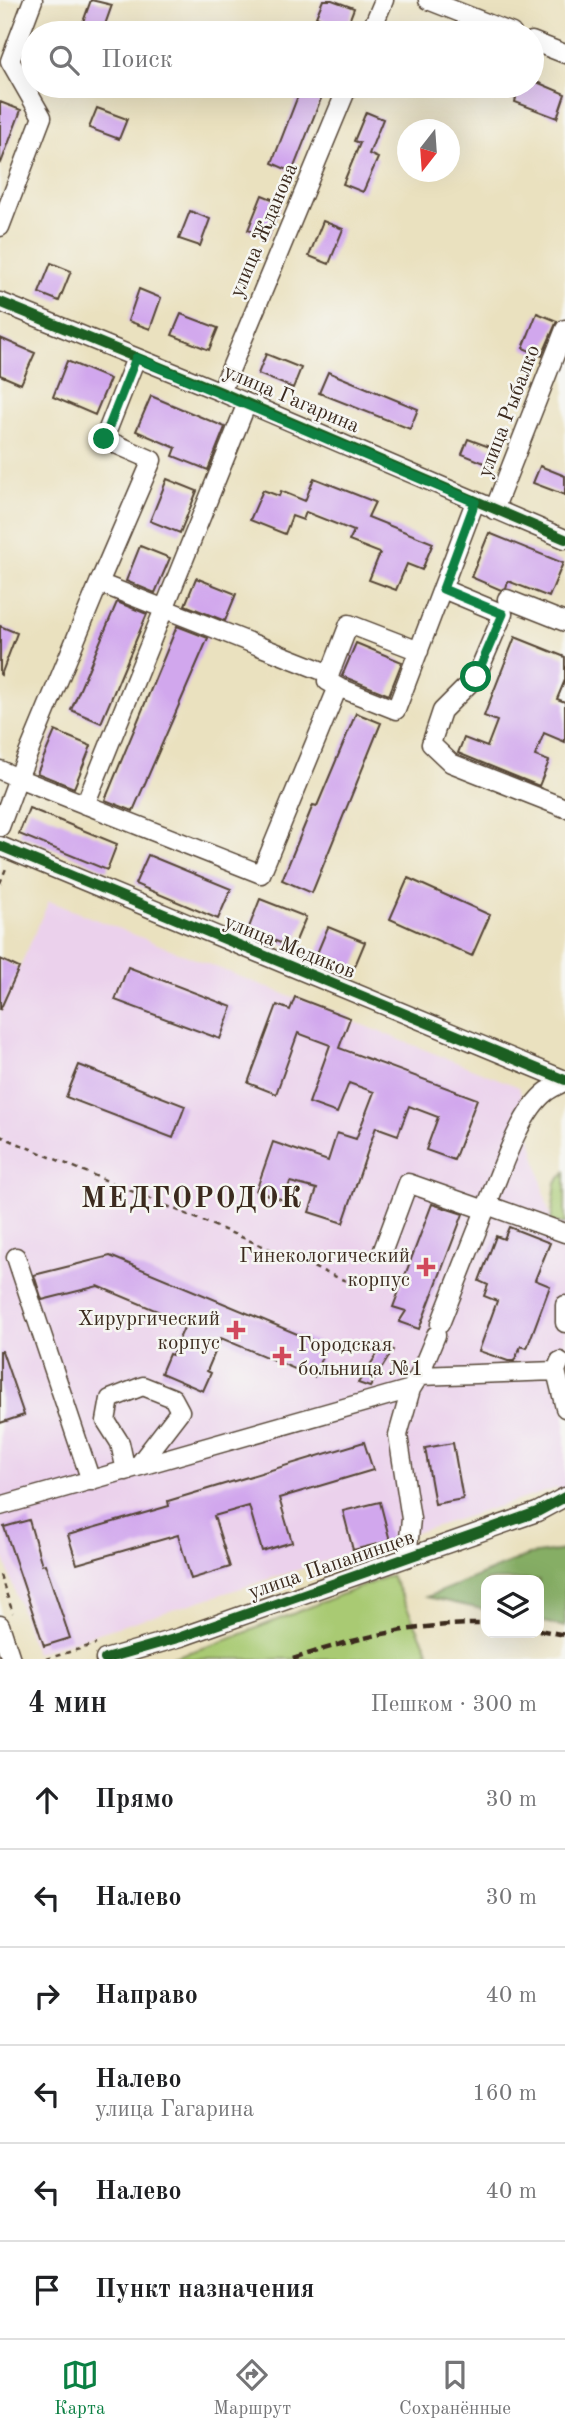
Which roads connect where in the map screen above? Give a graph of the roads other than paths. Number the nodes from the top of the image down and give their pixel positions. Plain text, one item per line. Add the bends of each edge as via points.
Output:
1 (33, 0) edge
2 (384, 0) edge
3 (428, 0) edge
4 (24, 21) edge
5 (375, 21) edge
6 (481, 21) edge
7 (21, 27) edge
8 (544, 46) edge
9 (565, 54) edge
10 (5, 62) edge
11 (21, 86) edge
12 (29, 98) edge
13 (343, 98) edge
14 (0, 227) edge
15 (0, 302) edge
16 (565, 329) edge
17 (136, 358) junction
18 (221, 392) junction
19 (247, 403) junction
20 (475, 502) junction
21 (494, 510) junction
22 (565, 540) edge
23 (100, 583) junction
24 (443, 589) junction
25 (508, 599) dead end
26 (164, 608) junction
27 (565, 622) edge
28 (419, 651) junction
29 (334, 680) junction
30 (0, 770) edge
31 (18, 778) junction
32 (85, 805) junction
33 (565, 808) edge
34 (0, 827) edge
35 (0, 846) edge
36 (565, 1081) edge
37 (486, 1208) junction
38 (565, 1233) edge
39 (383, 1250) dead end
40 (16, 1256) dead end
41 (565, 1305) edge
42 (565, 1323) edge
43 (561, 1358) edge
44 (415, 1383) junction
45 (565, 1408) edge
46 (132, 1469) junction
47 (91, 1480) junction
48 (565, 1497) edge
49 (0, 1506) edge
50 (407, 1557) junction
51 (0, 1625) edge
52 (11, 1659) edge
53 (106, 1659) edge

1 - 4 street
2 - 5 street
3 - 6 street
7 - 10 street
8 - 9 street
10 - 11 street
12 - 14 street via 42,117
13 - 18 street, улица Жданова
15 - 17 street, улица Гагарина
16 - 21 street, улица Рыбалко
17 - 18 street, улица Гагарина
17 - 23 street via 104,439 152,460
18 - 19 street, улица Гагарина
19 - 20 street, улица Гагарина
19 - 26 street
20 - 21 street, улица Гагарина
20 - 24 street
21 - 22 street, улица Гагарина
23 - 26 street
23 - 31 street
24 - 28 street
24 - 33 street via 503,614 476,677 442,711 431,744 451,764
25 - 27 street
26 - 29 street
26 - 32 street
28 - 29 street via 396,710
28 - 29 street via 349,624
29 - 32 street via 261,874
30 - 31 street
31 - 32 street
31 - 34 street
35 - 36 street, улица Медиков
36 - 37 street via 531,1109
37 - 38 street
37 - 39 street via 408,1183
37 - 44 street
40 - 47 street
41 - 42 street
43 - 44 street
43 - 45 street
44 - 46 street
44 - 50 street via 398,1435 411,1519
46 - 46 street via 180,1411 173,1398 143,1387 110,1399 106,1421
46 - 47 street
47 - 49 street
48 - 50 street, улица Папанинцев via 537,1512
50 - 53 street, улица Папанинцев
51 - 52 street

